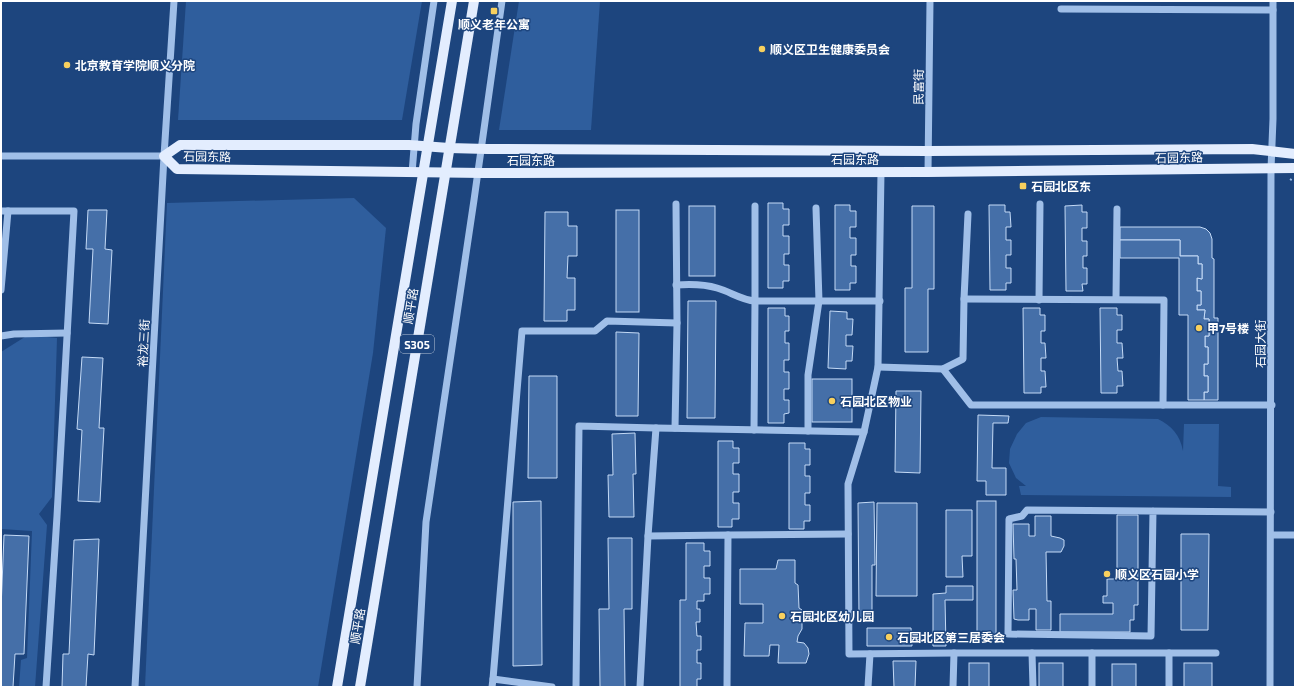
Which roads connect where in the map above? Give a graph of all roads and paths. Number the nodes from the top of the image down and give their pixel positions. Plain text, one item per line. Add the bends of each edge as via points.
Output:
1 (174, 1) edge
2 (434, 1) edge
3 (452, 1) edge
4 (474, 1) edge
5 (502, 1) edge
6 (930, 1) edge
7 (1273, 1) edge
8 (1061, 9) dead end
9 (1273, 10) junction
10 (415, 145) junction
11 (427, 147) junction
12 (450, 148) junction
13 (481, 149) junction
14 (1272, 151) junction
15 (928, 152) junction
16 (1295, 154) edge
17 (1, 156) edge
18 (164, 156) junction
19 (1295, 168) edge
20 (1271, 169) junction
21 (881, 172) junction
22 (928, 172) junction
23 (412, 173) junction
24 (423, 173) junction
25 (446, 173) junction
26 (478, 173) junction
27 (676, 204) dead end
28 (1040, 204) dead end
29 (755, 206) dead end
30 (816, 208) dead end
31 (1117, 209) dead end
32 (4, 211) edge
33 (968, 214) dead end
34 (676, 284) junction
35 (1, 290) edge
36 (964, 299) junction
37 (1116, 299) junction
38 (1040, 300) junction
39 (755, 301) junction
40 (819, 301) junction
41 (880, 301) junction
42 (677, 323) junction
43 (67, 333) junction
44 (1, 336) edge
45 (878, 367) junction
46 (943, 369) junction
47 (1163, 405) junction
48 (1272, 405) junction
49 (656, 428) junction
50 (675, 428) junction
51 (754, 430) junction
52 (808, 431) junction
53 (864, 432) junction
54 (1153, 511) junction
55 (1271, 512) junction
56 (848, 534) junction
57 (728, 535) junction
58 (1295, 535) edge
59 (648, 536) junction
60 (1271, 536) junction
61 (954, 653) junction
62 (1032, 653) junction
63 (1092, 653) junction
64 (1169, 653) junction
65 (1216, 653) dead end
66 (870, 654) junction
67 (492, 678) junction
68 (46, 687) edge
69 (135, 687) edge
70 (337, 687) edge
71 (360, 687) edge
72 (417, 687) edge
73 (492, 687) edge
74 (552, 687) edge
75 (576, 687) edge
76 (640, 687) edge
77 (727, 687) edge
78 (868, 687) edge
79 (953, 687) edge
80 (1033, 687) edge
81 (1092, 687) edge
82 (1169, 687) edge
83 (1270, 687) edge

1 - 18 street, 裕龙三街
2 - 10 street
3 - 11 main road, 顺平路 / S305
4 - 12 main road, 顺平路 / S305
5 - 13 street
6 - 15 street, 民富街
7 - 9 street, 石园大街
8 - 9 street
9 - 14 street, 石园大街
10 - 11 main road, 石园东路
10 - 18 main road, 石园东路 via 180,145
10 - 23 street
11 - 12 main road, 石园东路
11 - 24 main road, 顺平路 / S305
12 - 13 main road, 石园东路
12 - 25 main road, 顺平路 / S305
13 - 15 main road, 石园东路
13 - 26 street
14 - 15 main road, 石园东路 via 1252,149
14 - 16 main road, 石园东路
14 - 20 street, 石园大街
15 - 22 street, 民富街
17 - 18 street
18 - 23 main road, 石园东路 via 177,169
18 - 69 street, 裕龙三街
19 - 20 main road, 石园东路
20 - 22 main road, 石园东路
20 - 48 street, 石园大街
21 - 22 main road, 石园东路
21 - 26 main road, 石园东路
21 - 41 street
23 - 24 main road, 石园东路
24 - 25 main road, 石园东路
24 - 70 main road, 顺平路 / S305
25 - 26 main road, 石园东路
25 - 71 main road, 顺平路 / S305
26 - 72 street via 426,522
27 - 34 street
28 - 38 street
29 - 39 street
30 - 40 street
31 - 37 street
32 - 35 street
32 - 43 street via 74,211
33 - 36 street
34 - 39 street via 716,288
34 - 42 street
36 - 38 street
36 - 46 street via 963,359
37 - 38 street
37 - 47 street via 1164,300
39 - 40 street
39 - 51 street
40 - 41 street
40 - 52 street via 808,375
41 - 45 street
42 - 50 street
42 - 67 street via 607,321 595,331 522,331
43 - 44 street
43 - 68 street
45 - 46 street
45 - 53 street
46 - 47 street via 971,405
47 - 48 street
48 - 55 street, 石园大街
49 - 50 street
49 - 59 street
49 - 75 street via 579,426
50 - 51 street
51 - 52 street
52 - 53 street
53 - 56 street via 848,484
54 - 54 street via 1027,510 1022,516 1009,519 1008,634 1151,636
54 - 55 street
55 - 60 street, 石园大街
56 - 57 street
56 - 66 street via 849,654
57 - 59 street
57 - 77 street
58 - 60 street
59 - 76 street
60 - 83 street, 石园大街
61 - 62 street
61 - 66 street
61 - 79 street
62 - 63 street
62 - 80 street
63 - 64 street
63 - 81 street
64 - 65 street
64 - 82 street
66 - 78 street
67 - 73 street
67 - 74 street

